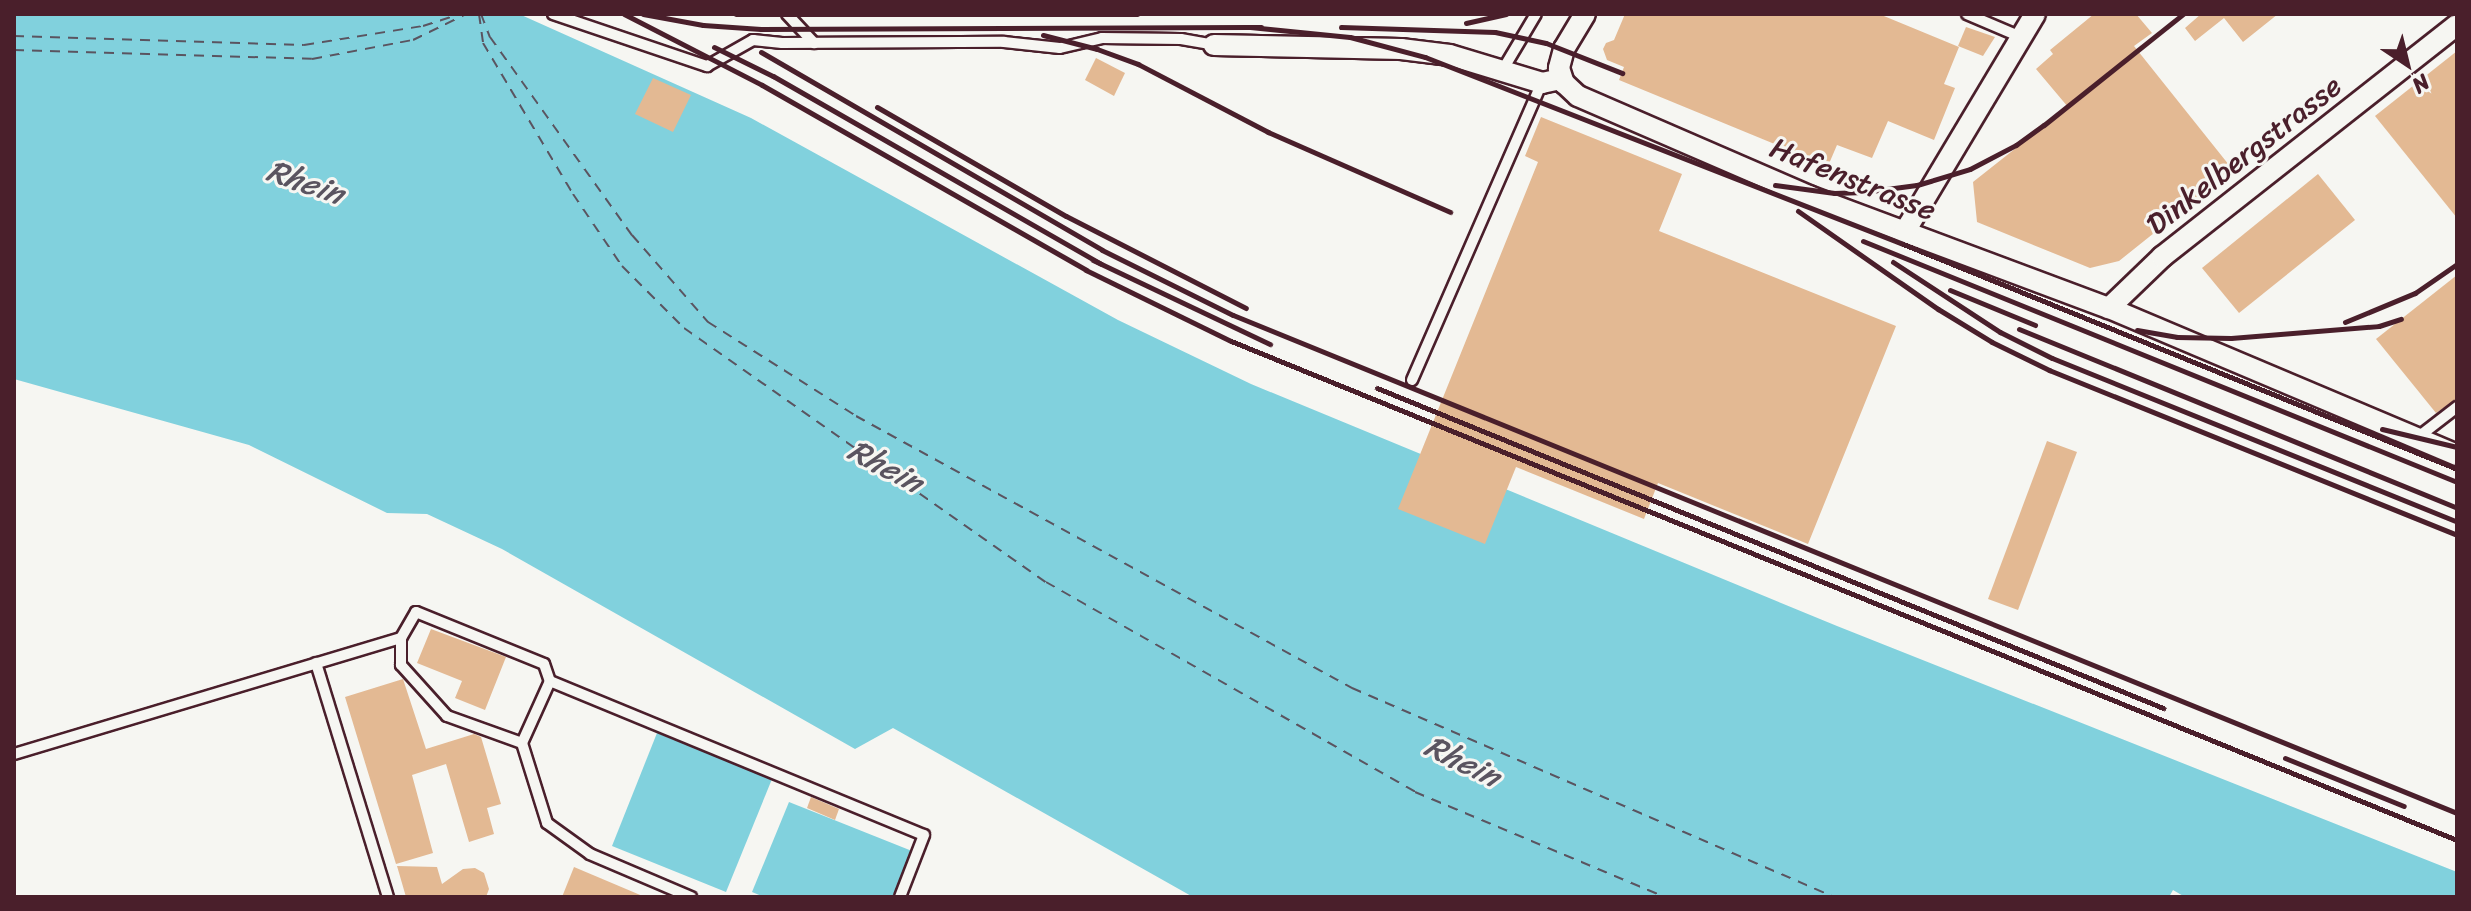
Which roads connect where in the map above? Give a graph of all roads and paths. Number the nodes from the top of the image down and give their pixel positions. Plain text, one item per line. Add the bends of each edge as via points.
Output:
1 (553, 14) edge
2 (787, 14) edge
3 (1536, 14) edge
4 (1585, 14) edge
5 (1967, 14) edge
6 (2035, 14) edge
7 (2457, 25) edge
8 (2021, 37) junction
9 (814, 43) junction
10 (1214, 45) joint
11 (1502, 71) junction
12 (1552, 81) junction
13 (1904, 233) junction
14 (2109, 308) junction
15 (1412, 380) dead end
16 (2457, 407) edge
17 (2417, 438) junction
18 (2457, 455) edge
19 (401, 638) junction
20 (316, 663) junction
21 (550, 681) junction
22 (522, 743) junction
23 (14, 754) edge
24 (388, 897) edge
25 (691, 897) edge
26 (900, 897) edge

1 - 9 lane via 707,66 753,40
2 - 9 lane
3 - 11 lane
4 - 12 street
5 - 8 lane
6 - 8 street
7 - 14 street, Dinkelbergstrasse via 2162,257
8 - 13 street
9 - 10 lane via 1004,42 1060,48 1102,38
10 - 11 street, Hafenstrasse via 1401,49 1450,55
11 - 12 street, Hafenstrasse
12 - 13 street, Hafenstrasse
12 - 15 lane
13 - 14 street, Hafenstrasse
14 - 17 street, Hafenstrasse
16 - 17 lane
17 - 18 street, Hafenstrasse
19 - 20 lane
19 - 21 lane via 416,612 544,664
19 - 22 lane via 401,665 447,716
20 - 23 lane
20 - 24 lane
21 - 22 lane
21 - 26 lane via 924,835
22 - 25 lane via 547,823 590,854

